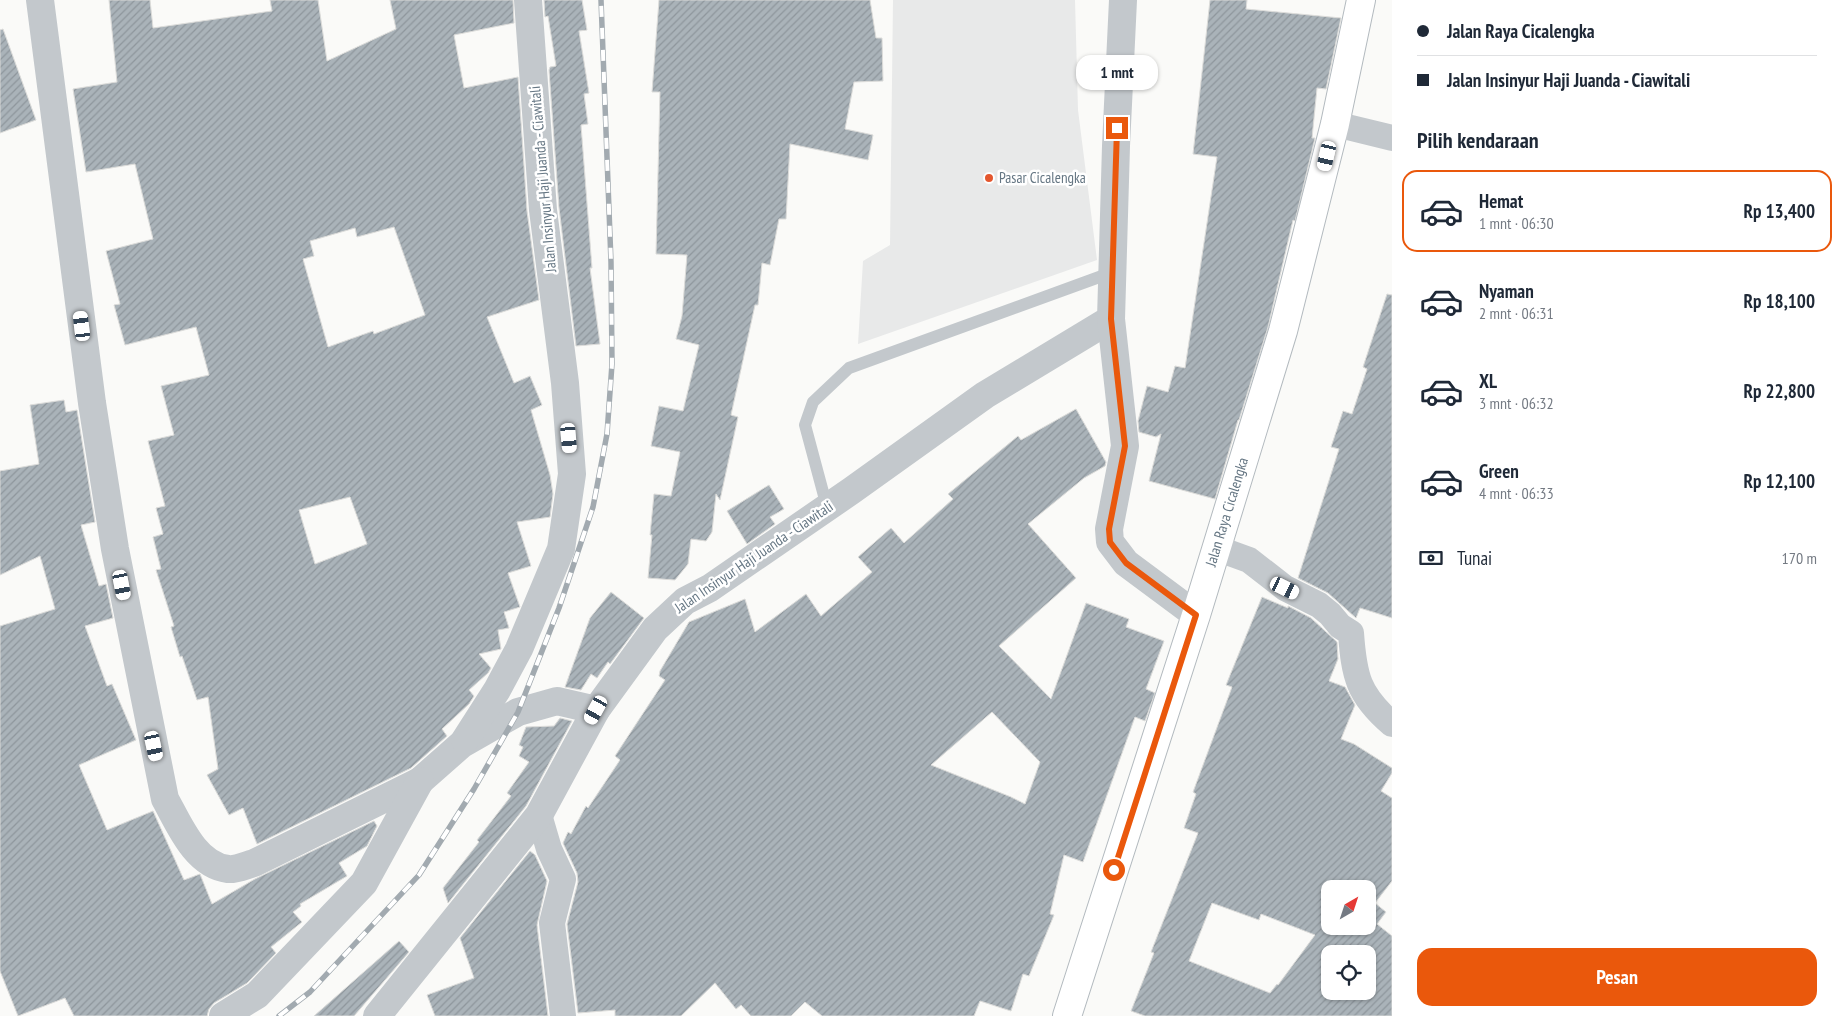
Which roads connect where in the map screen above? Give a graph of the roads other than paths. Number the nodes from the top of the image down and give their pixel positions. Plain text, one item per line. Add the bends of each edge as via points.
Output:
1 (40, 0) edge
2 (528, 0) edge
3 (1123, 0) edge
4 (1360, 0) edge
5 (1335, 124) junction
6 (1392, 138) edge
7 (1113, 272) junction
8 (1111, 319) junction
9 (827, 507) junction
10 (1216, 548) junction
11 (1196, 615) junction
12 (596, 710) junction
13 (1392, 724) edge
14 (462, 744) junction
15 (420, 781) junction
16 (539, 815) junction
17 (224, 1016) edge
18 (377, 1016) edge
19 (563, 1016) edge
20 (1067, 1016) edge

1 - 15 street via 114,549 165,799 201,856 229,869 254,863
2 - 14 street, Jalan Insinyur Haji Juanda - Ciawitali via 543,210 563,365 572,474 561,549 519,649
3 - 7 street
4 - 5 main road, Jalan Raya Cicalengka
5 - 6 street
5 - 10 main road, Jalan Raya Cicalengka via 1283,332
7 - 8 street
7 - 9 lane via 849,368 814,402 805,426
8 - 9 street, Jalan Insinyur Haji Juanda - Ciawitali via 985,395
8 - 11 street via 1125,446 1109,529 1110,542 1126,563
9 - 12 street, Jalan Insinyur Haji Juanda - Ciawitali via 710,588 685,601 655,629
10 - 11 main road, Jalan Raya Cicalengka
10 - 13 street via 1249,560 1285,588 1319,605 1351,633 1357,679 1364,694
11 - 20 main road, Jalan Raya Cicalengka
12 - 14 street via 557,701 518,712
12 - 16 street, Jalan Insinyur Haji Juanda - Ciawitali
14 - 15 street
15 - 17 street via 364,883 257,995
16 - 18 street, Jalan Insinyur Haji Juanda - Ciawitali
16 - 19 street via 562,879 552,924

